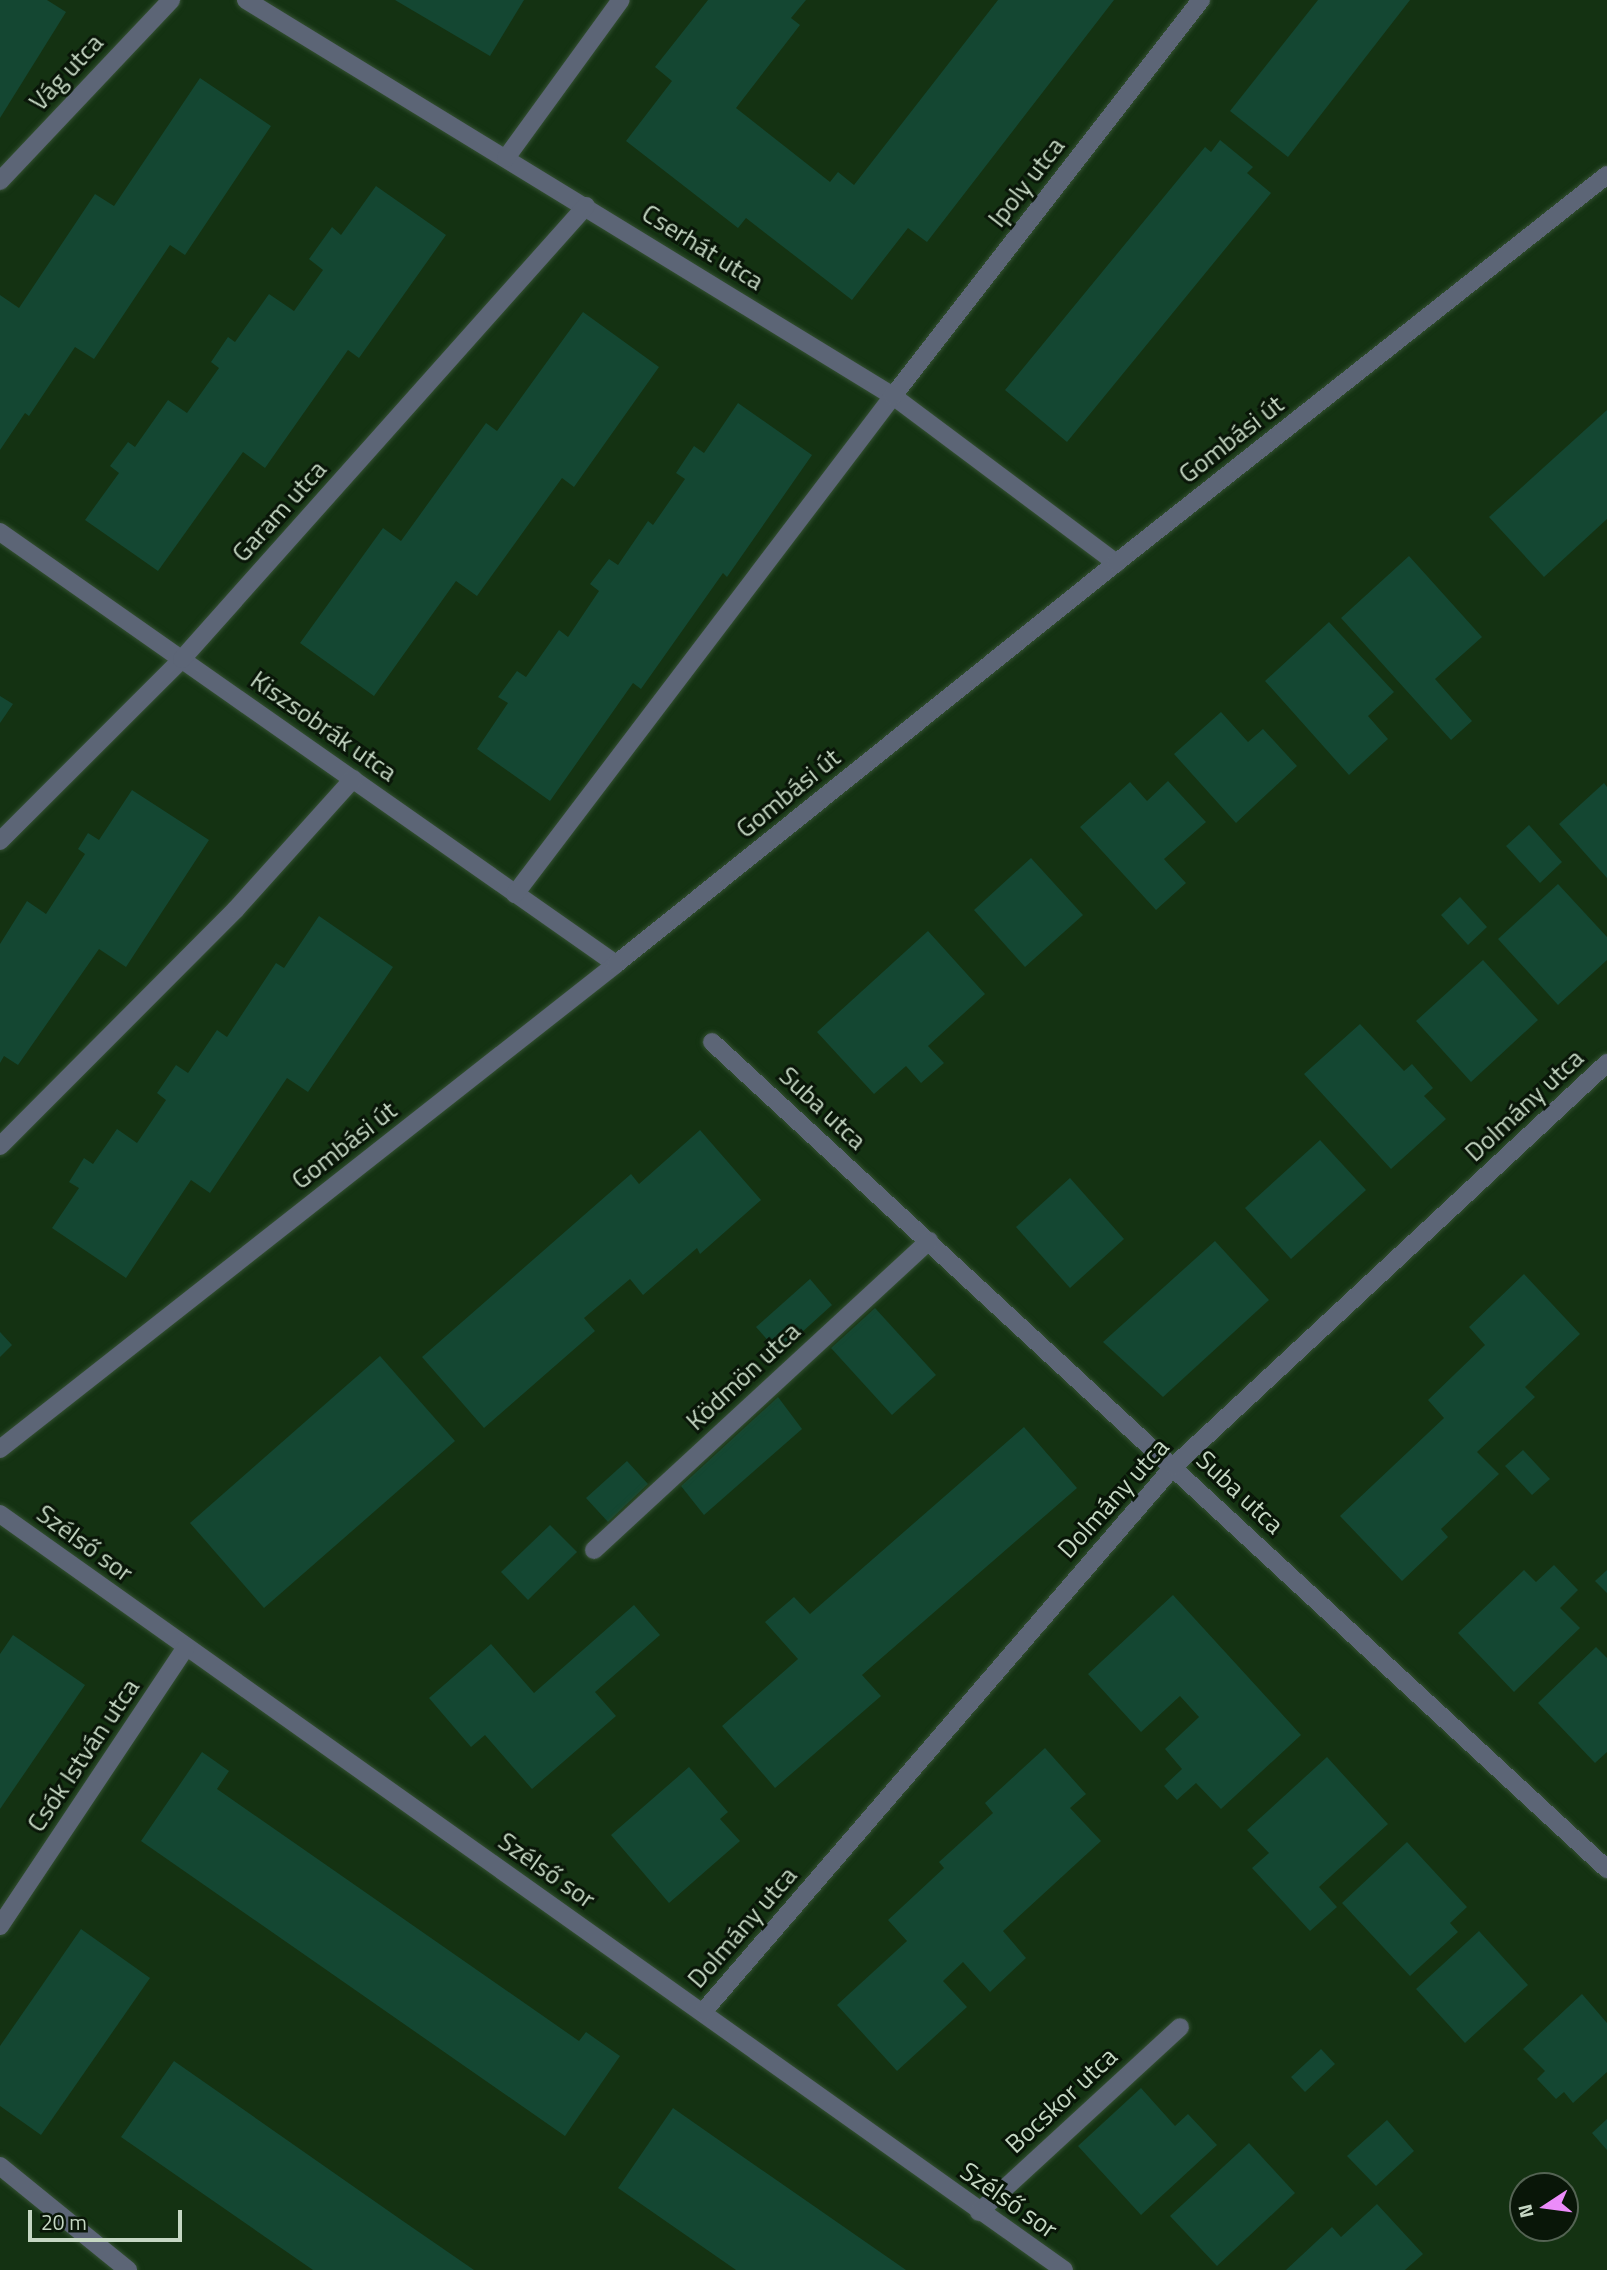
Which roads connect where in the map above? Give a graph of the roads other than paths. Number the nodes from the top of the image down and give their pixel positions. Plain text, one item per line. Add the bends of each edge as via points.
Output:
1 (170, 0) edge
2 (246, 0) edge
3 (621, 0) edge
4 (1201, 0) edge
5 (506, 158) junction
6 (1607, 175) edge
7 (0, 181) edge
8 (586, 206) junction
9 (893, 396) junction
10 (0, 533) edge
11 (1116, 563) junction
12 (183, 659) junction
13 (353, 779) junction
14 (0, 841) edge
15 (515, 894) junction
16 (616, 964) junction
17 (712, 1042) dead end
18 (1607, 1063) edge
19 (0, 1146) edge
20 (929, 1241) junction
21 (0, 1449) edge
22 (1174, 1466) junction
23 (0, 1514) edge
24 (594, 1550) dead end
25 (186, 1647) junction
26 (1607, 1869) edge
27 (0, 1926) edge
28 (703, 2012) junction
29 (1180, 2027) dead end
30 (0, 2166) edge
31 (979, 2212) junction
32 (128, 2270) edge
33 (1064, 2270) edge

1 - 7 street, Vág utca
2 - 5 street, Cserhát utca
3 - 5 street
4 - 9 street, Ipoly utca
5 - 8 street, Cserhát utca
6 - 11 street, Gombási út
8 - 9 street, Cserhát utca
8 - 12 street, Garam utca
9 - 11 street, Cserhát utca
9 - 15 street, Ipoly utca
10 - 12 street, Kiszsobrák utca
11 - 16 street, Gombási út
12 - 13 street, Kiszsobrák utca
12 - 14 street, Garam utca
13 - 15 street, Kiszsobrák utca
13 - 19 street via 236,909
15 - 16 street, Kiszsobrák utca
16 - 21 street, Gombási út
17 - 20 street, Suba utca
18 - 22 street, Dolmány utca
20 - 22 street, Suba utca
20 - 24 street, Ködmön utca
22 - 26 street, Suba utca
22 - 28 street, Dolmány utca
23 - 25 street, Szélső sor
25 - 27 street, Csók István utca
25 - 28 street, Szélső sor
28 - 31 street, Szélső sor
29 - 31 street, Bocskor utca
30 - 32 street
31 - 33 street, Szélső sor

